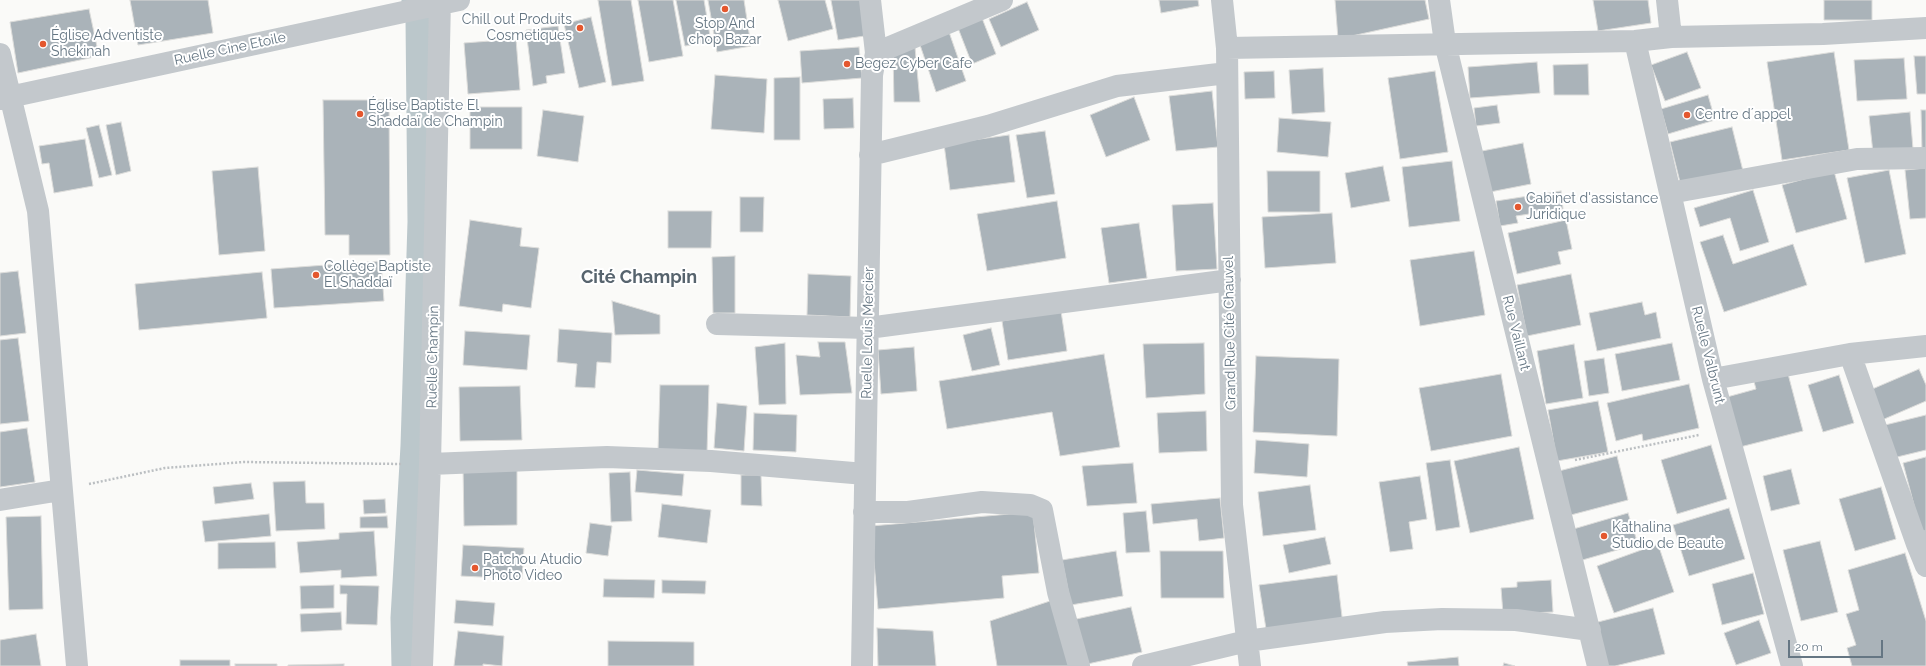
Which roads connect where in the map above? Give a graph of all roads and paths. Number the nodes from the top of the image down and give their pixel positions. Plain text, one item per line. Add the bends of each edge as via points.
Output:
1 (870, 0) edge
2 (1002, 0) edge
3 (1222, 0) edge
4 (1439, 0) edge
5 (1667, 0) edge
6 (447, 2) edge
7 (1926, 28) edge
8 (1671, 37) junction
9 (1635, 41) junction
10 (1445, 43) junction
11 (1228, 48) junction
12 (876, 53) junction
13 (0, 54) edge
14 (1227, 73) junction
15 (4, 98) edge
16 (870, 155) junction
17 (1926, 158) edge
18 (1670, 193) junction
19 (1230, 280) junction
20 (717, 324) dead end
21 (868, 328) junction
22 (1926, 346) edge
23 (1850, 354) junction
24 (1713, 379) junction
25 (1727, 430) junction
26 (430, 464) junction
27 (1549, 466) junction
28 (865, 474) junction
29 (61, 490) junction
30 (0, 500) edge
31 (864, 512) junction
32 (1921, 543) edge
33 (1926, 566) edge
34 (1590, 630) junction
35 (1247, 641) junction
36 (77, 666) edge
37 (422, 666) edge
38 (862, 666) edge
39 (1079, 666) edge
40 (1143, 666) edge
41 (1250, 666) edge
42 (1598, 666) edge
43 (1792, 666) edge

1 - 12 street, Ruelle Louis Mercier
2 - 12 street
3 - 11 street, Grand Rue Cité Chauvel
4 - 10 street, Rue Vaillant
5 - 8 street
6 - 15 street, Ruelle Cine Etoile
6 - 26 street, Ruelle Champin
7 - 8 street via 1823,34
8 - 9 street
9 - 10 street
9 - 18 street, Ruelle Valbrunt
10 - 11 street
10 - 27 street, Rue Vaillant
11 - 14 street, Grand Rue Cité Chauvel
12 - 16 street, Ruelle Louis Mercier via 872,75
13 - 15 street
14 - 16 street via 1117,86 988,126
14 - 19 street, Grand Rue Cité Chauvel
15 - 29 street via 38,211
16 - 21 street, Ruelle Louis Mercier
17 - 18 street via 1857,159
18 - 24 street, Ruelle Valbrunt
19 - 21 street
19 - 35 street, Grand Rue Cité Chauvel via 1232,505
20 - 21 street
21 - 28 street, Ruelle Louis Mercier
22 - 23 street
23 - 24 street
23 - 32 street
24 - 25 street, Ruelle Valbrunt
25 - 27 path
25 - 43 street, Ruelle Valbrunt
26 - 28 street via 607,457 711,461
26 - 29 path via 244,462 165,468
26 - 37 street, Ruelle Champin
27 - 34 street, Rue Vaillant
28 - 31 street, Ruelle Louis Mercier
29 - 30 street
29 - 36 street
31 - 38 street, Ruelle Louis Mercier
31 - 39 street via 908,512 982,502 1030,505 1042,510 1058,592
32 - 33 street
34 - 35 street via 1516,620 1442,619 1385,622
34 - 42 street, Rue Vaillant
35 - 40 street
35 - 41 street, Grand Rue Cité Chauvel

